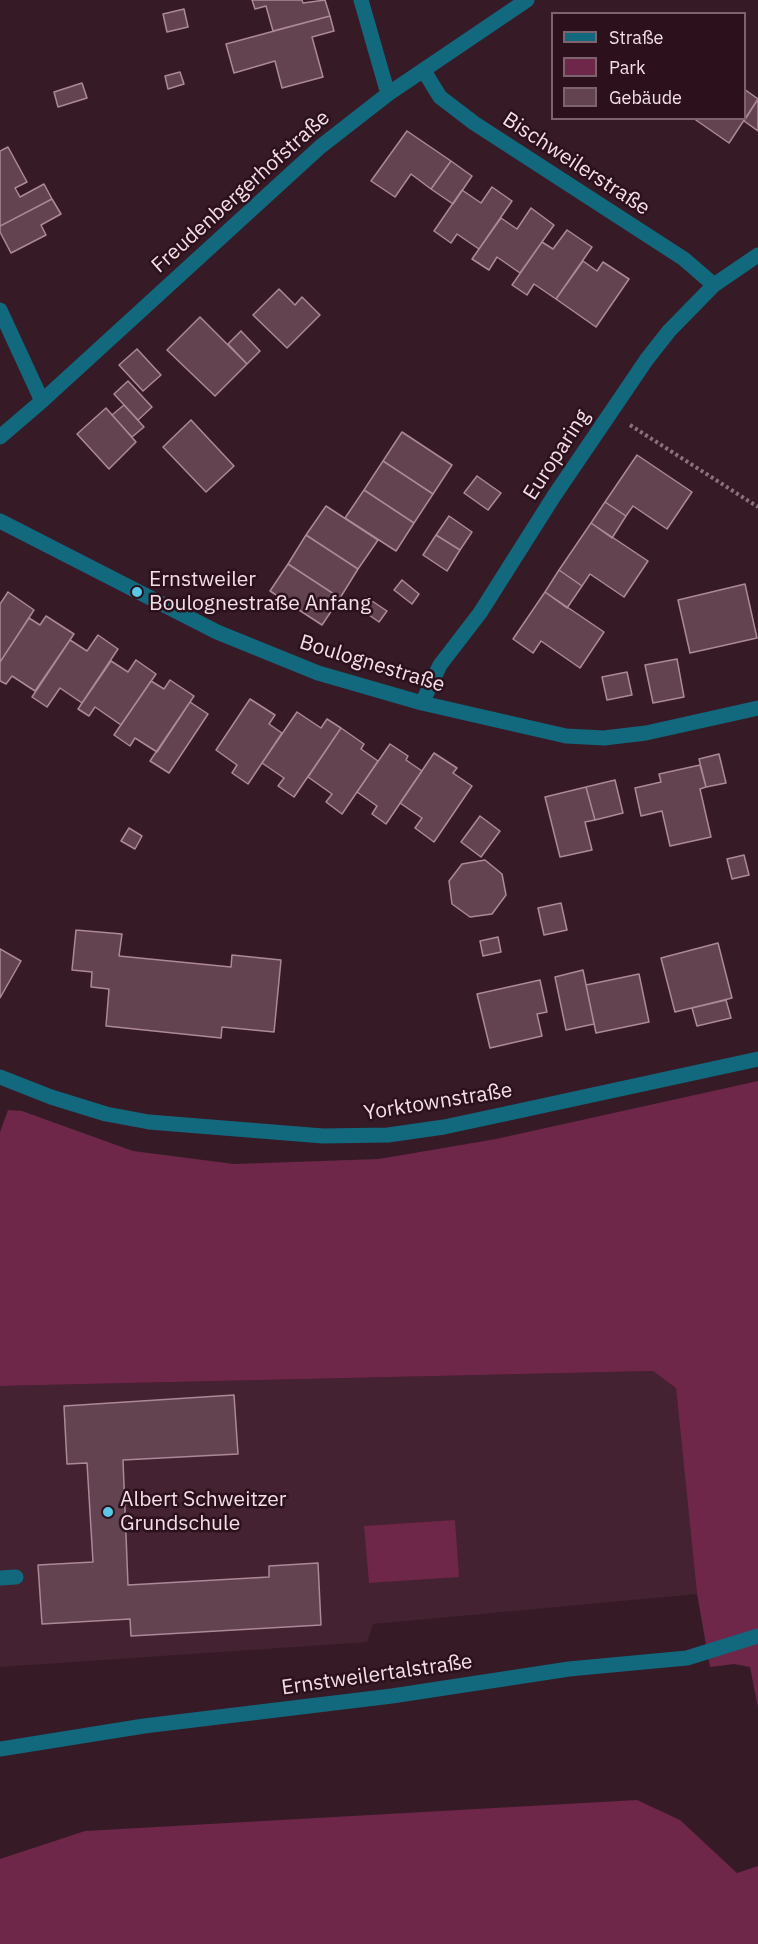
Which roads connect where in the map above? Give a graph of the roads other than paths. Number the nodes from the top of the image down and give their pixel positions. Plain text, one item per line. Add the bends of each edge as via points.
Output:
1 (361, 0) edge
2 (527, 0) edge
3 (424, 71) junction
4 (388, 94) junction
5 (758, 255) edge
6 (714, 285) junction
7 (0, 310) edge
8 (42, 401) junction
9 (0, 437) edge
10 (0, 521) edge
11 (422, 703) junction
12 (758, 708) edge
13 (758, 1059) edge
14 (0, 1077) edge
15 (16, 1577) dead end
16 (0, 1578) edge
17 (758, 1636) edge
18 (0, 1749) edge

1 - 4 street
2 - 3 street, Freudenbergerhofstraße
3 - 4 street, Freudenbergerhofstraße
3 - 6 street, Bischweilerstraße via 440,97 474,123 684,259
4 - 8 street, Freudenbergerhofstraße via 320,147
5 - 6 street, Europaring
6 - 11 street, Europaring via 647,359 480,613 440,665
7 - 8 street
8 - 9 street, Freudenbergerhofstraße
10 - 11 street, Boulognestraße via 217,632 318,673
11 - 12 street, Boulognestraße via 566,736 604,738 646,733
13 - 14 street, Yorktownstraße via 388,1135 323,1136 149,1122 51,1098
15 - 16 street
17 - 18 street, Ernstweilertalstraße via 687,1658 569,1669

